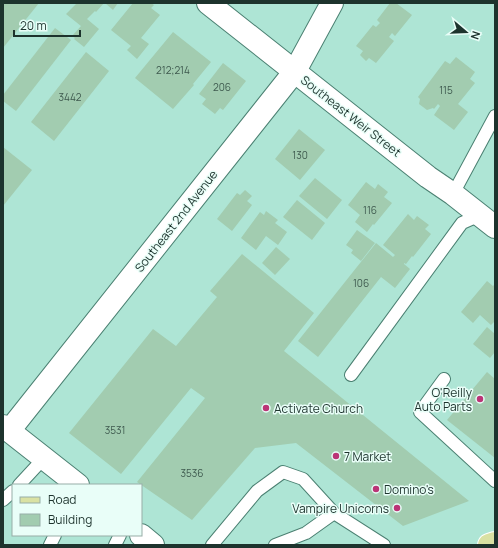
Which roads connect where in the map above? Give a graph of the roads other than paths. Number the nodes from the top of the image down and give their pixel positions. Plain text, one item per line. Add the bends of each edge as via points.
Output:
1 (208, 3) edge
2 (332, 3) edge
3 (295, 71) junction
4 (495, 116) edge
5 (453, 194) junction
6 (487, 221) edge
7 (351, 375) dead end
8 (444, 378) dead end
9 (6, 428) edge
10 (44, 458) junction
11 (495, 481) edge
12 (20, 484) edge
13 (77, 484) edge
14 (12, 492) edge
15 (3, 500) edge
16 (334, 513) junction
17 (54, 536) edge
18 (120, 536) edge
19 (142, 536) edge
20 (495, 543) edge
21 (50, 545) edge
22 (115, 545) edge
23 (153, 545) edge
24 (212, 545) edge
25 (275, 545) edge
26 (384, 545) edge
27 (489, 545) edge

1 - 3 street, Southeast Weir Street
2 - 3 street, Southeast 2nd Avenue
3 - 5 street, Southeast Weir Street
3 - 9 street, Southeast 2nd Avenue
4 - 5 lane
5 - 6 street, Southeast Weir Street
6 - 7 lane via 462,223
8 - 11 lane via 420,412
9 - 10 street
10 - 12 lane
10 - 13 street
14 - 15 lane
16 - 24 lane via 303,479 283,472 257,491
16 - 25 lane via 306,533
16 - 26 lane
17 - 21 lane
18 - 22 lane
19 - 23 street
20 - 27 main road

